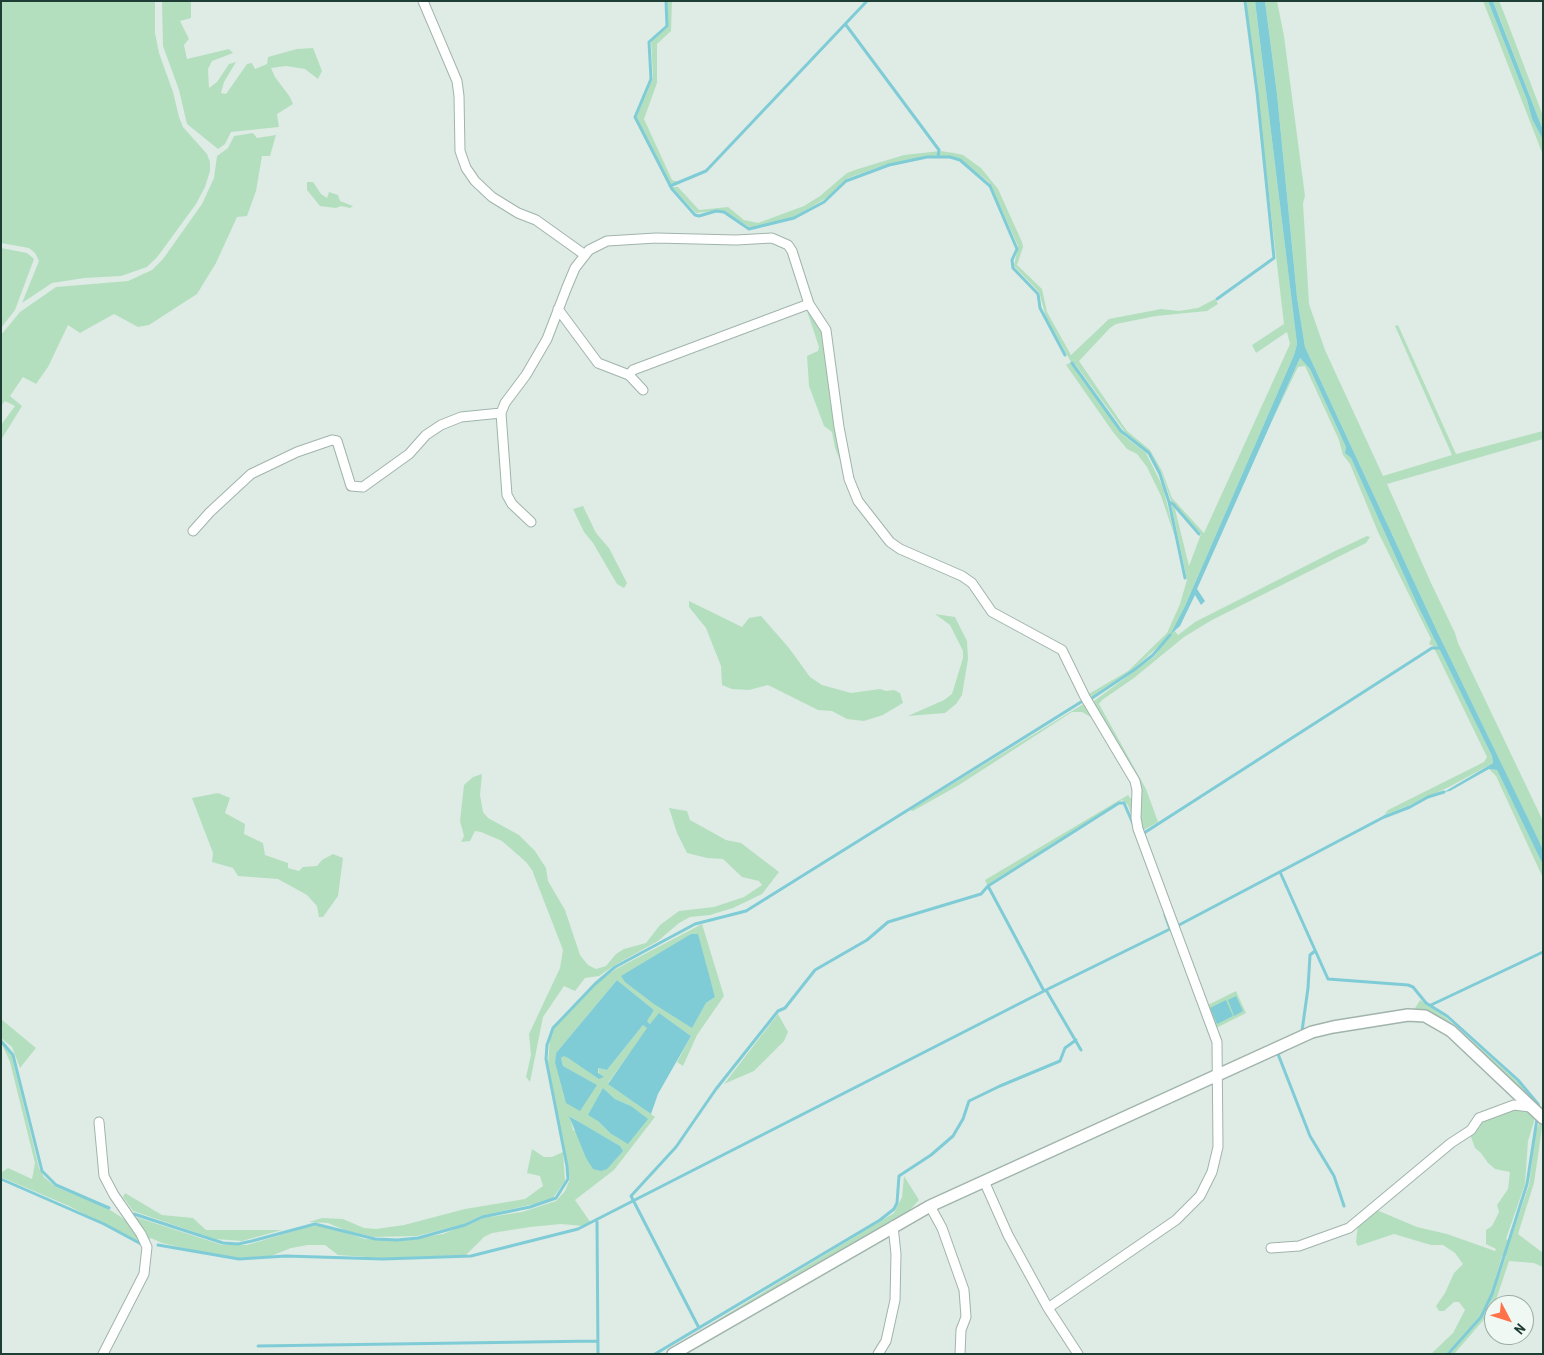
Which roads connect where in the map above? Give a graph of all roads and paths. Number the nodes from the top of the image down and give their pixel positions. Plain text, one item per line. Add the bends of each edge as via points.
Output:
1 (423, 1) edge
2 (585, 255) junction
3 (809, 304) junction
4 (558, 309) junction
5 (628, 375) junction
6 (643, 390) dead end
7 (501, 413) junction
8 (531, 522) dead end
9 (193, 531) dead end
10 (1217, 1076) junction
11 (1530, 1107) junction
12 (1543, 1118) edge
13 (99, 1122) dead end
14 (984, 1182) junction
15 (930, 1206) junction
16 (893, 1226) junction
17 (1271, 1248) dead end
18 (1048, 1308) junction
19 (103, 1354) edge
20 (673, 1354) edge
21 (878, 1354) edge
22 (960, 1354) edge
23 (1078, 1354) edge

1 - 2 street via 457,80 460,151 474,181 492,197 536,220
2 - 3 street via 607,241 772,238 782,241 792,251
2 - 4 street via 572,274
3 - 5 street via 633,370
3 - 10 street via 826,330 839,427 858,501 890,542 967,580 992,612 1062,650 1085,697 1135,781 1138,828 1211,1023 1217,1042
4 - 5 street via 598,363
4 - 7 street via 547,339
5 - 6 street
7 - 8 street via 507,495
7 - 9 street via 461,417 441,425 426,435 409,454 363,487 351,486 337,441 297,452 247,477
10 - 11 street via 1312,1032 1408,1014 1425,1016 1451,1030
10 - 14 street
10 - 18 street via 1218,1147 1212,1172 1200,1196 1176,1220
11 - 12 street
11 - 17 street via 1514,1105 1479,1118 1471,1130 1349,1228 1299,1246
13 - 19 street via 104,1176 147,1247 144,1274
14 - 15 street
14 - 18 street via 1008,1235
15 - 16 street
15 - 22 street via 942,1228 964,1290 966,1317 961,1330
16 - 20 street
16 - 21 street via 895,1300 886,1341
18 - 23 street

